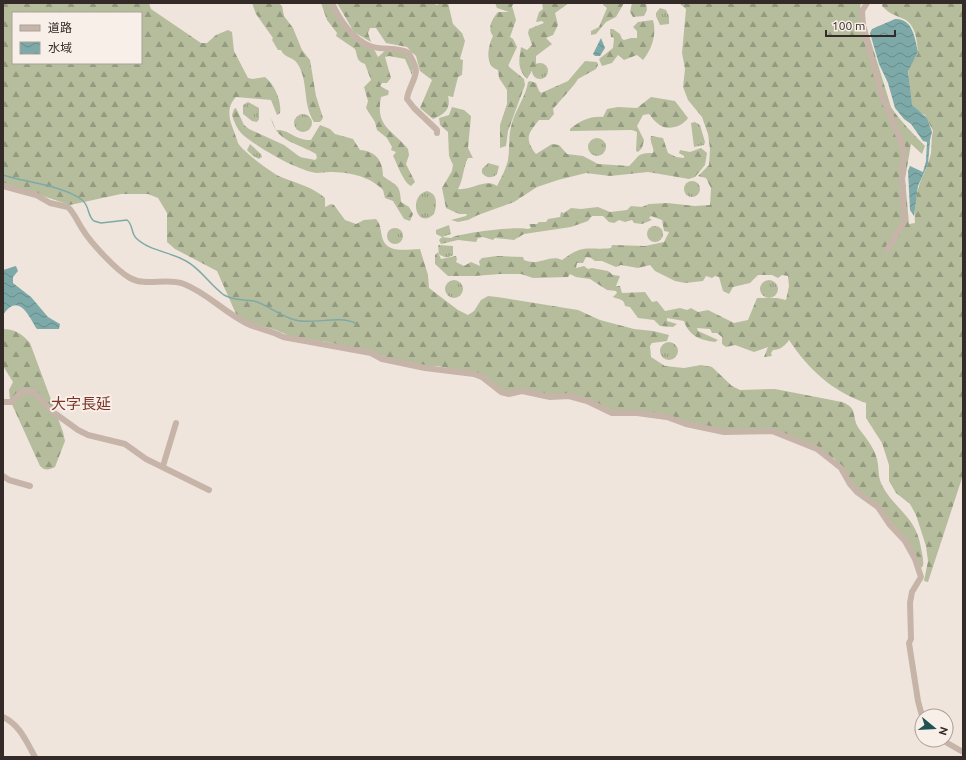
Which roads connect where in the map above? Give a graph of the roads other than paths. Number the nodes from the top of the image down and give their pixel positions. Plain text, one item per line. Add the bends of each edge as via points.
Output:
1 (332, 3) edge
2 (867, 3) edge
3 (437, 133) dead end
4 (3, 186) edge
5 (886, 250) dead end
6 (3, 402) edge
7 (176, 423) dead end
8 (163, 466) junction
9 (3, 476) edge
10 (30, 486) dead end
11 (209, 490) dead end
12 (920, 708) edge
13 (3, 717) edge
14 (954, 747) edge
15 (963, 752) edge
16 (35, 757) edge

1 - 3 street via 354,36 370,46 409,52 416,70 408,99
2 - 5 street via 862,11 863,26 881,93 904,153 904,222
4 - 12 street via 68,207 92,242 114,266 129,277 144,282 183,283 247,324 283,337 371,353 382,359 425,368 474,374 501,392 509,394 522,391 550,397 569,396 587,401 612,414 637,413 724,432 772,432 817,448 840,468 857,492 878,507 905,541 920,570 921,577 912,592 910,603 910,643
6 - 8 street via 12,402 22,391 33,390 53,412 78,430 125,444 138,454
7 - 8 street
8 - 11 street
9 - 10 street
13 - 16 street via 18,728
14 - 15 street

